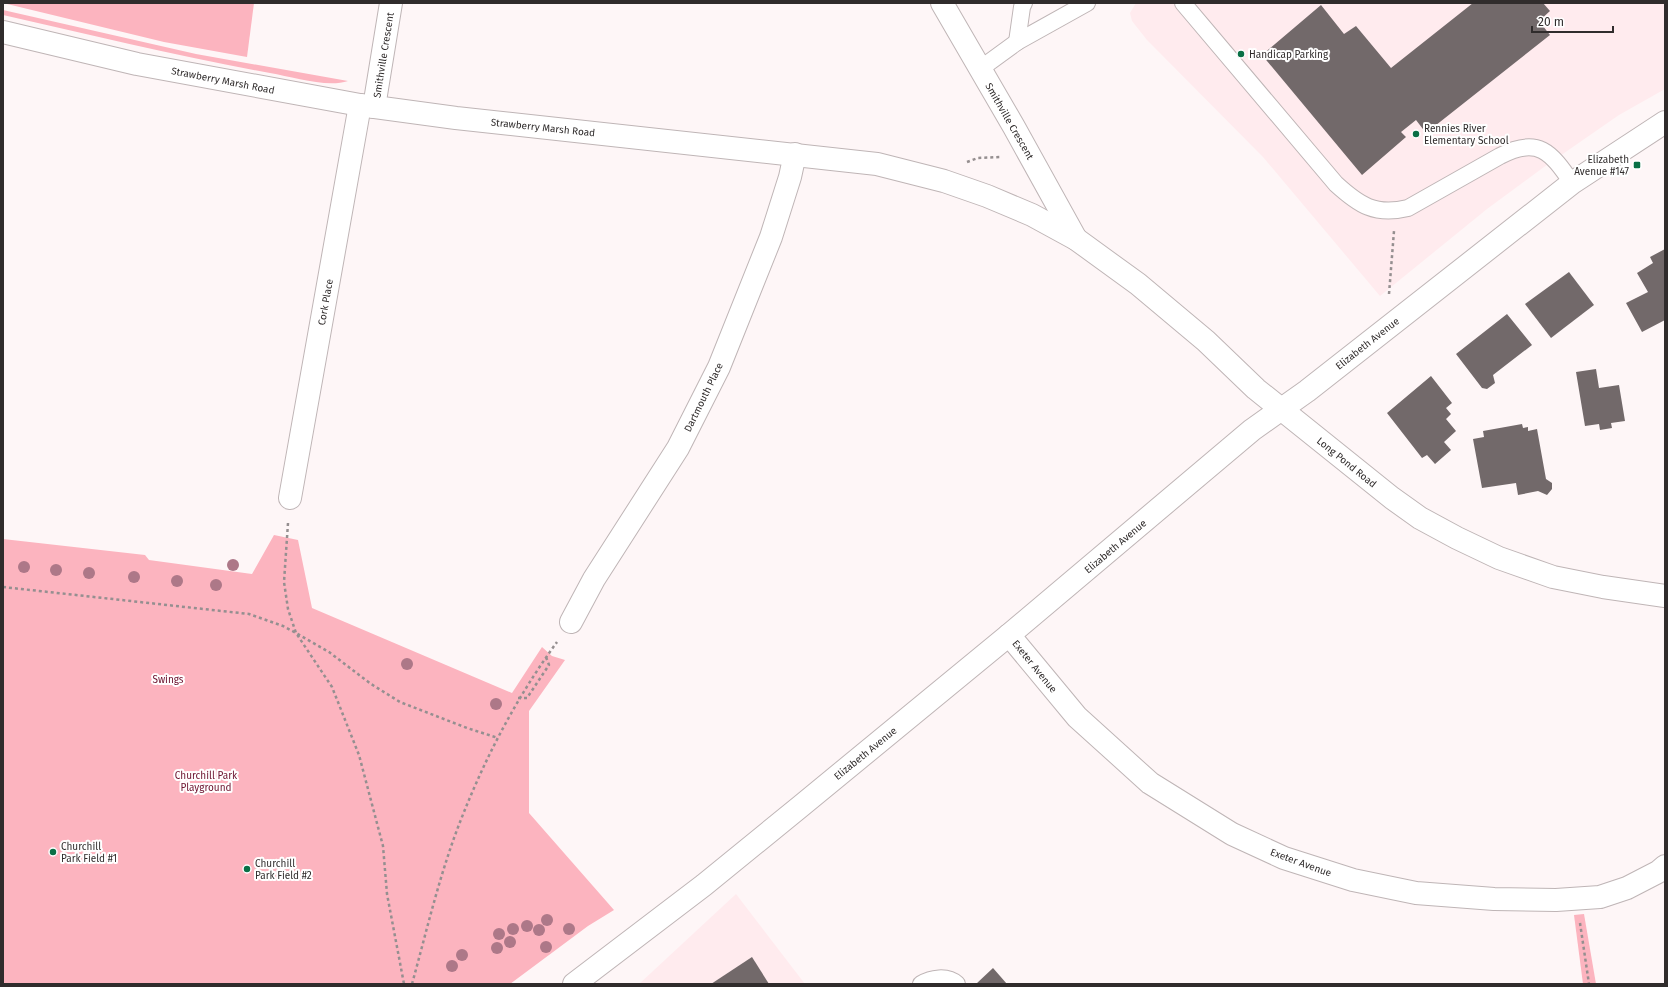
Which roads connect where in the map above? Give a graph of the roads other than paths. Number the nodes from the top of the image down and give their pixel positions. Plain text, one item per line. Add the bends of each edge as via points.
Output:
1 (391, 3) edge
2 (942, 3) edge
3 (1024, 3) edge
4 (1087, 3) edge
5 (1183, 3) edge
6 (3, 32) edge
7 (1017, 42) junction
8 (980, 69) junction
9 (367, 106) junction
10 (1665, 122) edge
11 (795, 154) junction
12 (1572, 183) junction
13 (1076, 239) junction
14 (1281, 409) junction
15 (290, 498) road end
16 (1665, 596) edge
17 (572, 622) dead end
18 (1010, 635) junction
19 (1665, 866) edge
20 (574, 984) edge
21 (921, 984) edge
22 (958, 984) edge

1 - 9 street, Smithville Crescent
2 - 8 street, Smithville Crescent
3 - 7 lane
4 - 7 lane
5 - 12 lane via 1336,184 1355,202 1374,209 1395,211 1408,208 1515,148 1527,146 1546,152 1558,162
6 - 9 street, Strawberry Marsh Road via 137,64
7 - 8 lane
8 - 13 street, Smithville Crescent
9 - 11 street, Strawberry Marsh Road via 464,119
9 - 15 street, Cork Place
10 - 12 street, Elizabeth Avenue
11 - 13 street, Strawberry Marsh Road via 877,164 944,181 1032,215
11 - 17 street, Dartmouth Place via 771,237 719,366 678,448 594,579
12 - 14 street, Elizabeth Avenue
13 - 14 street, Long Pond Road via 1138,284
14 - 16 street, Long Pond Road via 1392,498 1420,518 1456,538 1499,558 1553,576 1603,587
14 - 18 street, Elizabeth Avenue via 1252,430
18 - 19 street, Exeter Avenue via 1077,717 1150,783 1232,834 1284,858 1353,880 1416,893 1494,899 1577,900 1600,897 1627,888
18 - 20 street, Elizabeth Avenue via 704,885
21 - 22 lane via 942,978

